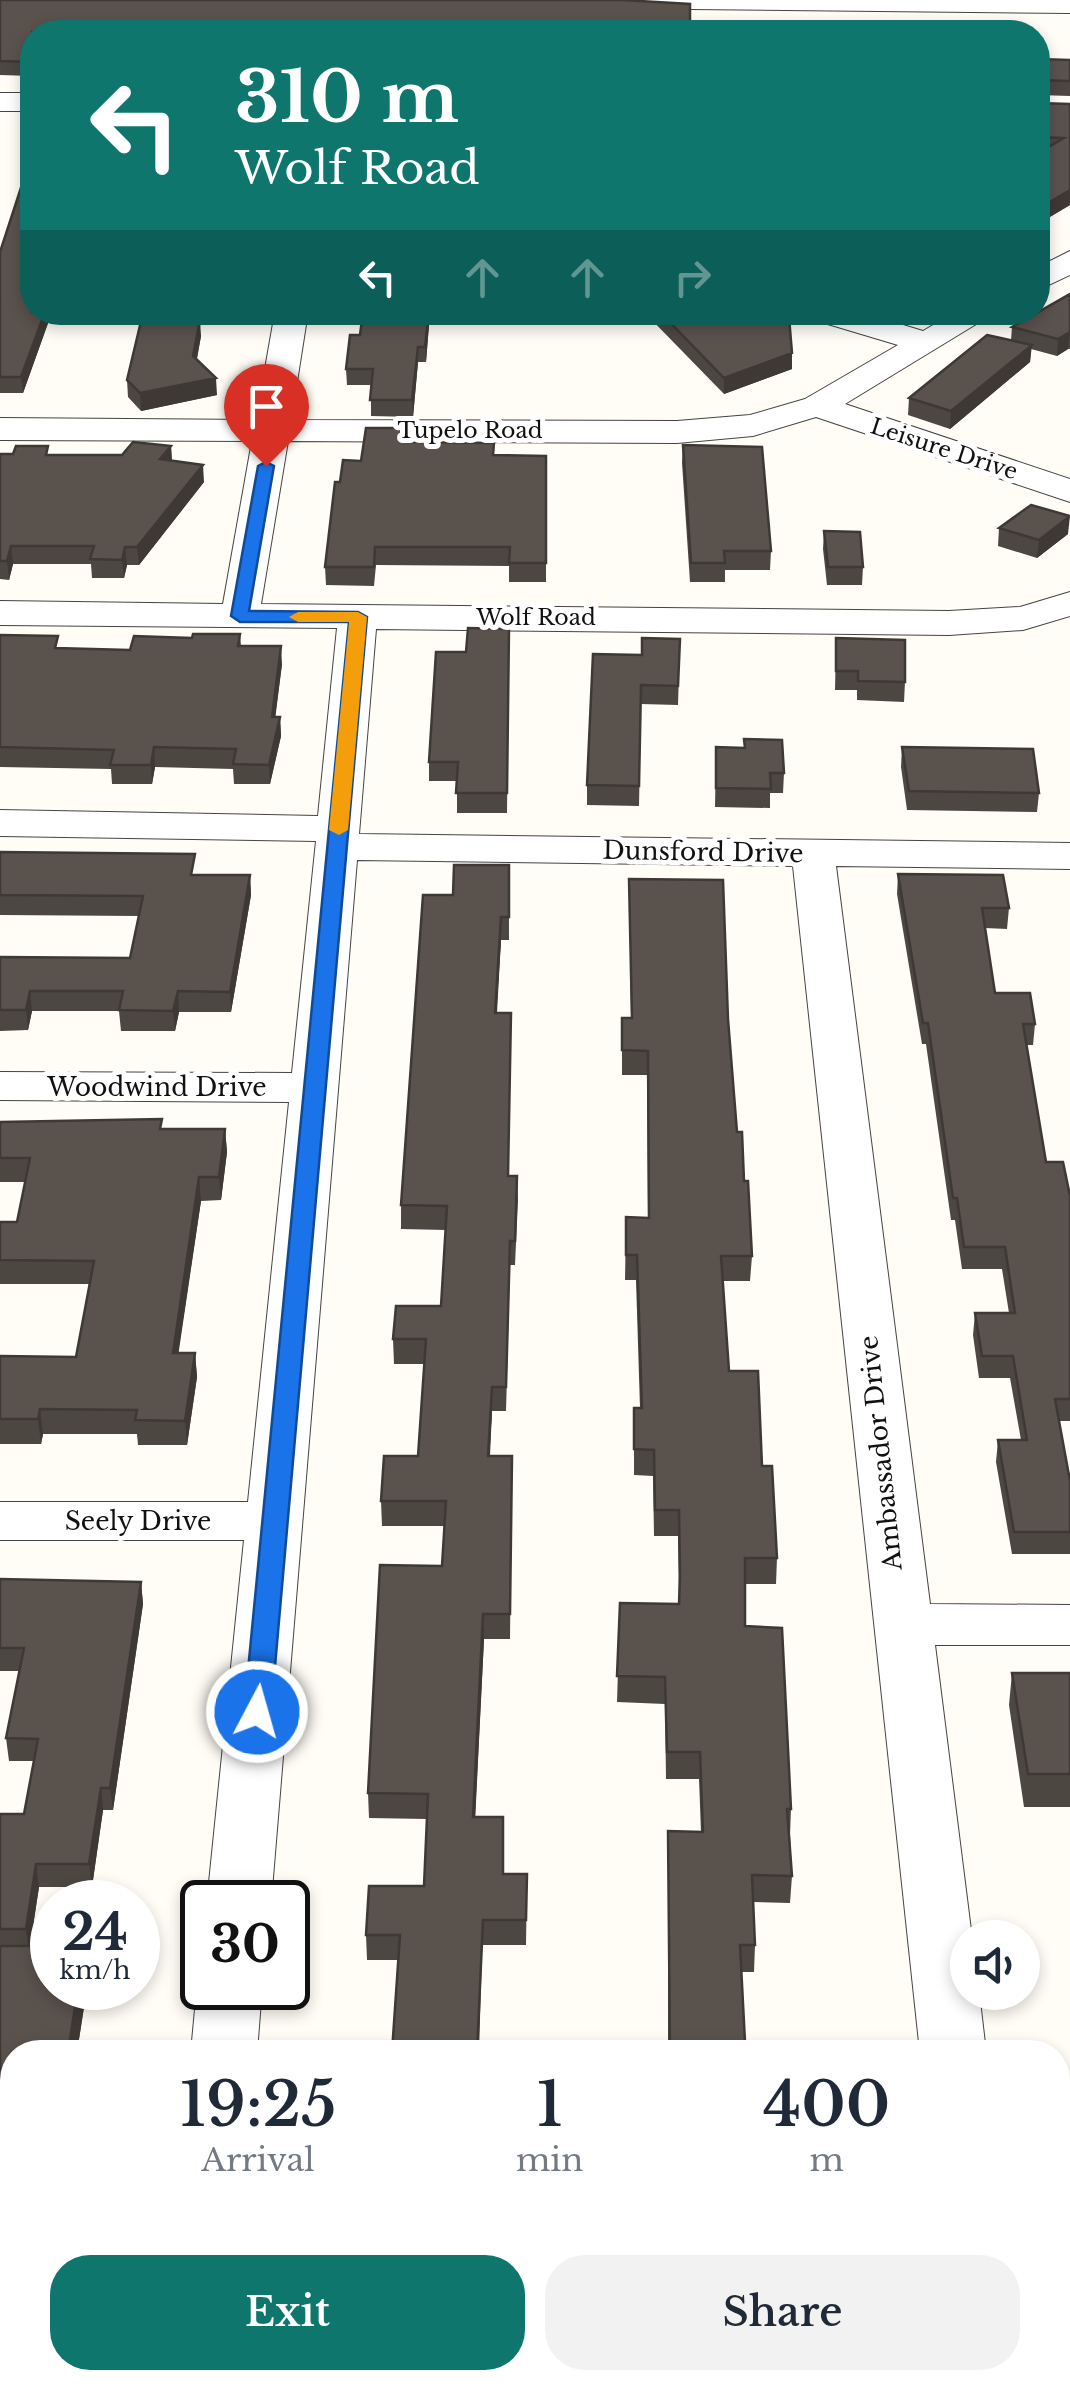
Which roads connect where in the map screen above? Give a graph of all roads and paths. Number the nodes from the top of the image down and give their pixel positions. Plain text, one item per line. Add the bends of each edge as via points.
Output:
1 (595, 0) edge
2 (702, 1) edge
3 (1070, 5) edge
4 (290, 325) edge
5 (866, 325) edge
6 (958, 325) edge
7 (927, 343) junction
8 (817, 406) junction
9 (0, 429) edge
10 (272, 429) junction
11 (1070, 491) edge
12 (1070, 604) edge
13 (0, 613) edge
14 (240, 616) junction
15 (358, 617) junction
16 (0, 824) edge
17 (338, 838) junction
18 (813, 853) junction
19 (1070, 856) edge
20 (0, 1086) edge
21 (314, 1088) junction
22 (0, 1521) edge
23 (276, 1521) junction
24 (901, 1624) junction
25 (1070, 1625) edge
26 (240, 1880) edge
27 (228, 2010) edge
28 (225, 2040) edge
29 (952, 2040) edge

1 - 2 street
2 - 3 street
4 - 10 street
5 - 7 street
6 - 7 street, Tupelo Road
7 - 8 street, Tupelo Road
8 - 10 street, Tupelo Road via 753,425 676,432
8 - 11 street, Leisure Drive
9 - 10 street, Tupelo Road
10 - 14 street
12 - 15 street, Wolf Road via 1023,618 949,623
13 - 14 street, Wolf Road
14 - 15 street, Wolf Road
15 - 17 street
16 - 17 street, Dunsford Drive
17 - 18 street, Dunsford Drive
17 - 21 street
18 - 19 street, Dunsford Drive
18 - 24 street, Ambassador Drive
20 - 21 street, Woodwind Drive
21 - 23 street
22 - 23 street, Seely Drive
23 - 26 street
24 - 25 street
24 - 29 street, Ambassador Drive
27 - 28 street

